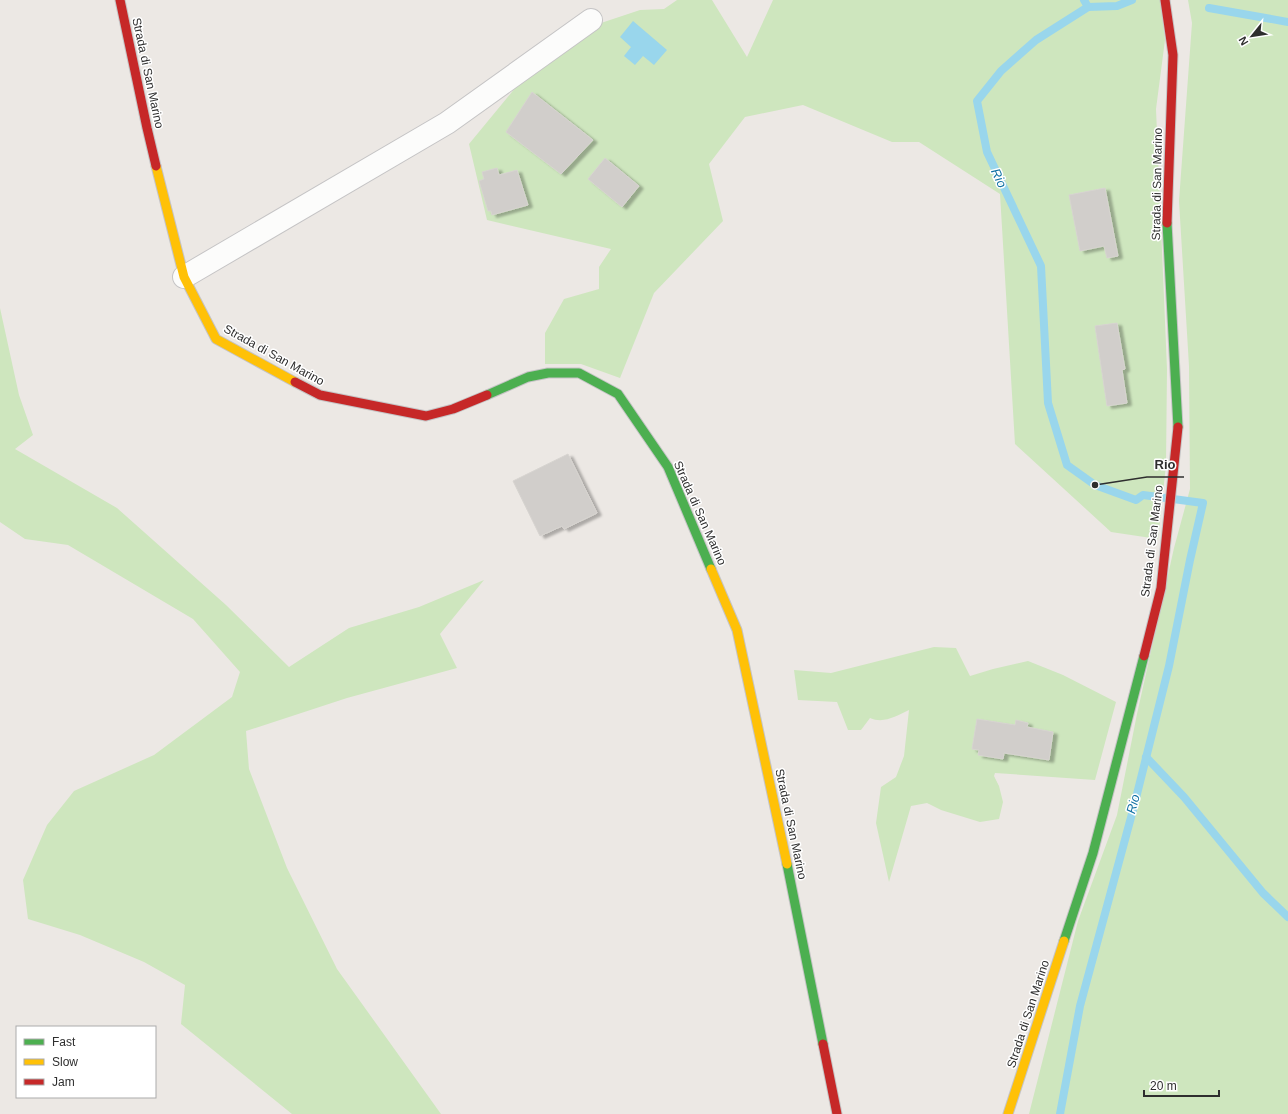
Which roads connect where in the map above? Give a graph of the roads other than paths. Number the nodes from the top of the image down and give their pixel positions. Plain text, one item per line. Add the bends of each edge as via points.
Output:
1 (120, 0) edge
2 (1165, 0) edge
3 (591, 20) dead end
4 (184, 277) junction
5 (837, 1114) edge
6 (1008, 1114) edge

1 - 4 street, Strada di San Marino via 147,128
2 - 6 street, Strada di San Marino via 1173,55 1167,217 1178,423 1160,588 1093,853
3 - 4 street via 447,123
4 - 5 street, Strada di San Marino via 216,339 320,395 426,416 453,409 528,377 548,373 579,373 618,394 668,467 738,630

